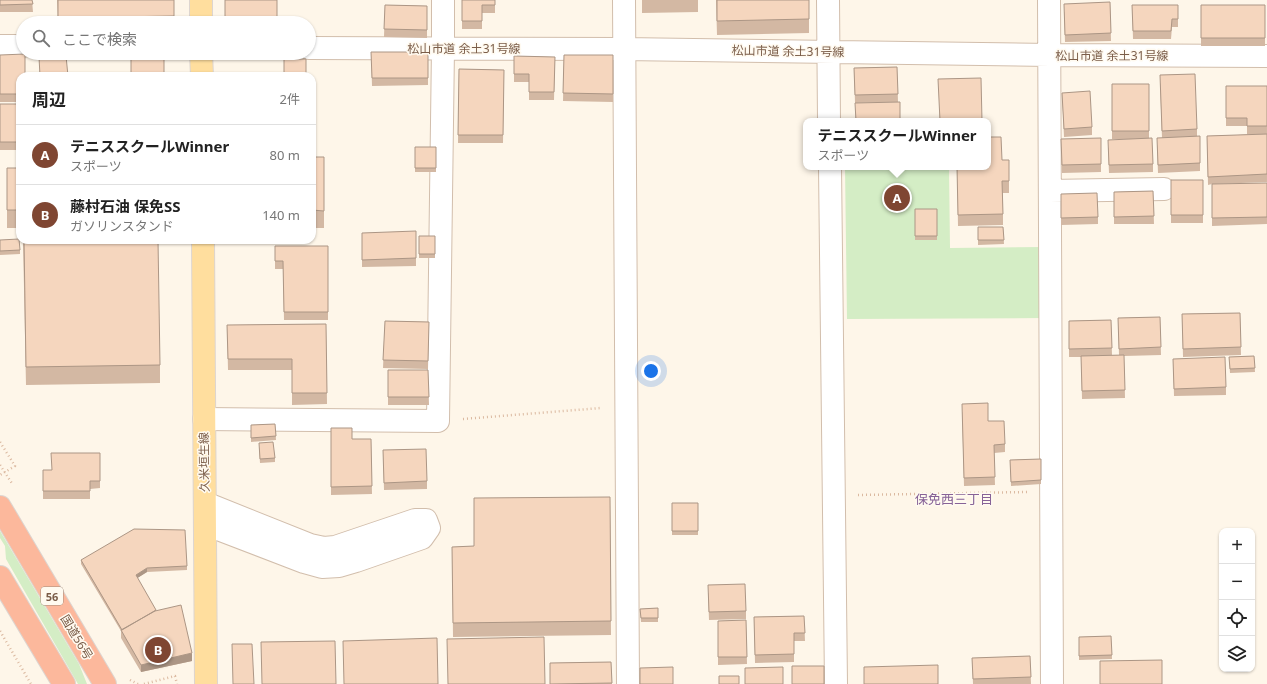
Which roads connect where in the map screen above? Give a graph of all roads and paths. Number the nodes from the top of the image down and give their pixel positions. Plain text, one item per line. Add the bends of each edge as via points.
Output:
1 (201, 0) edge
2 (443, 0) edge
3 (624, 0) edge
4 (828, 0) edge
5 (1049, 0) edge
6 (201, 16) edge
7 (0, 46) edge
8 (16, 46) edge
9 (316, 48) edge
10 (443, 48) junction
11 (624, 49) junction
12 (828, 52) junction
13 (1050, 55) junction
14 (1267, 56) edge
15 (201, 60) edge
16 (202, 72) edge
17 (829, 118) edge
18 (830, 170) edge
19 (1164, 189) dead end
20 (1050, 191) junction
21 (203, 244) edge
22 (626, 406) junction
23 (204, 419) junction
24 (438, 422) junction
25 (0, 442) edge
26 (0, 475) edge
27 (1052, 492) junction
28 (833, 495) junction
29 (0, 507) edge
30 (205, 514) junction
31 (0, 577) edge
32 (0, 631) edge
33 (31, 684) edge
34 (64, 684) edge
35 (104, 684) edge
36 (144, 684) edge
37 (177, 684) edge
38 (206, 684) edge
39 (628, 684) edge
40 (836, 684) edge
41 (1052, 684) edge

1 - 6 main road
2 - 10 street
3 - 11 street
4 - 12 street
5 - 13 street
7 - 8 street
9 - 10 street, 松山市道 余土31号線
10 - 11 street, 松山市道 余土31号線
10 - 24 street
11 - 12 street, 松山市道 余土31号線
11 - 22 street
12 - 13 street, 松山市道 余土31号線
12 - 17 street
13 - 14 street, 松山市道 余土31号線
13 - 20 street
15 - 16 main road
18 - 28 street
19 - 20 street
20 - 27 street
21 - 23 main road, 久米垣生線
22 - 24 path
22 - 39 street
23 - 24 street
23 - 30 main road, 久米垣生線
25 - 26 path via 15,466
27 - 28 path
27 - 41 street
28 - 40 street
29 - 35 highway, 国道56号 / 56
30 - 30 street via 324,548 350,543 415,520 426,520 429,528 422,538 345,565 322,567 304,562
30 - 38 main road, 久米垣生線
31 - 34 highway
32 - 33 path
36 - 37 path via 175,676

